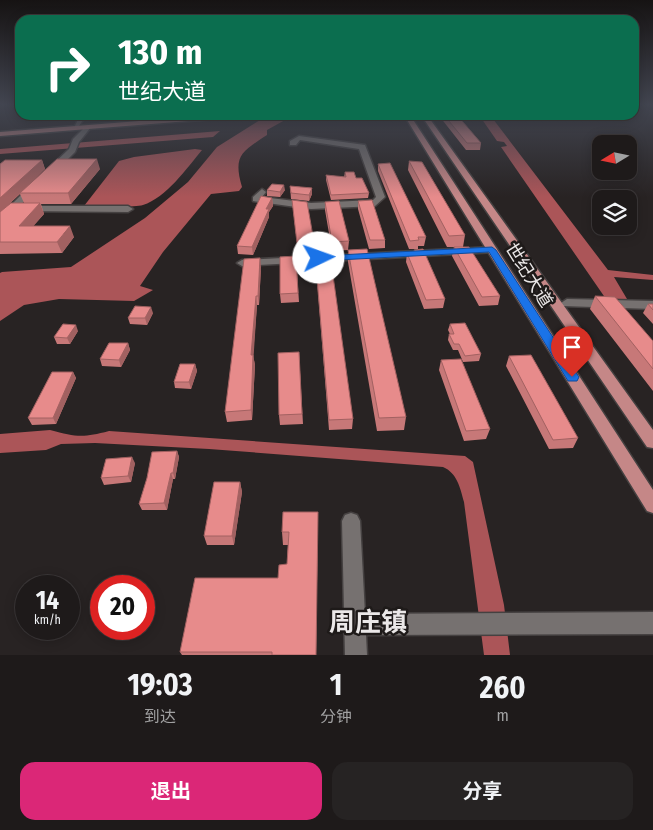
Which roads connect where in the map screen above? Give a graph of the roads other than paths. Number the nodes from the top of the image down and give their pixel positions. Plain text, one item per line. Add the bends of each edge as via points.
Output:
1 (81, 136) edge
2 (420, 136) edge
3 (438, 136) edge
4 (293, 143) dead end
5 (48, 174) edge
6 (40, 181) edge
7 (262, 192) dead end
8 (12, 209) junction
9 (128, 209) dead end
10 (0, 221) edge
11 (492, 250) junction
12 (242, 262) edge
13 (567, 303) dead end
14 (653, 305) edge
15 (653, 442) edge
16 (653, 505) edge
17 (351, 521) dead end
18 (653, 623) edge
19 (355, 625) junction
20 (356, 655) edge

1 - 5 street via 72,150
2 - 11 main road, 世纪大道
3 - 15 main road, 世纪大道
4 - 7 street via 299,138 362,147 381,197 375,203 311,206 256,200
6 - 8 street
8 - 9 street
8 - 10 street
11 - 12 street
11 - 16 main road, 世纪大道
13 - 14 street
17 - 19 street
18 - 19 street
19 - 20 street

